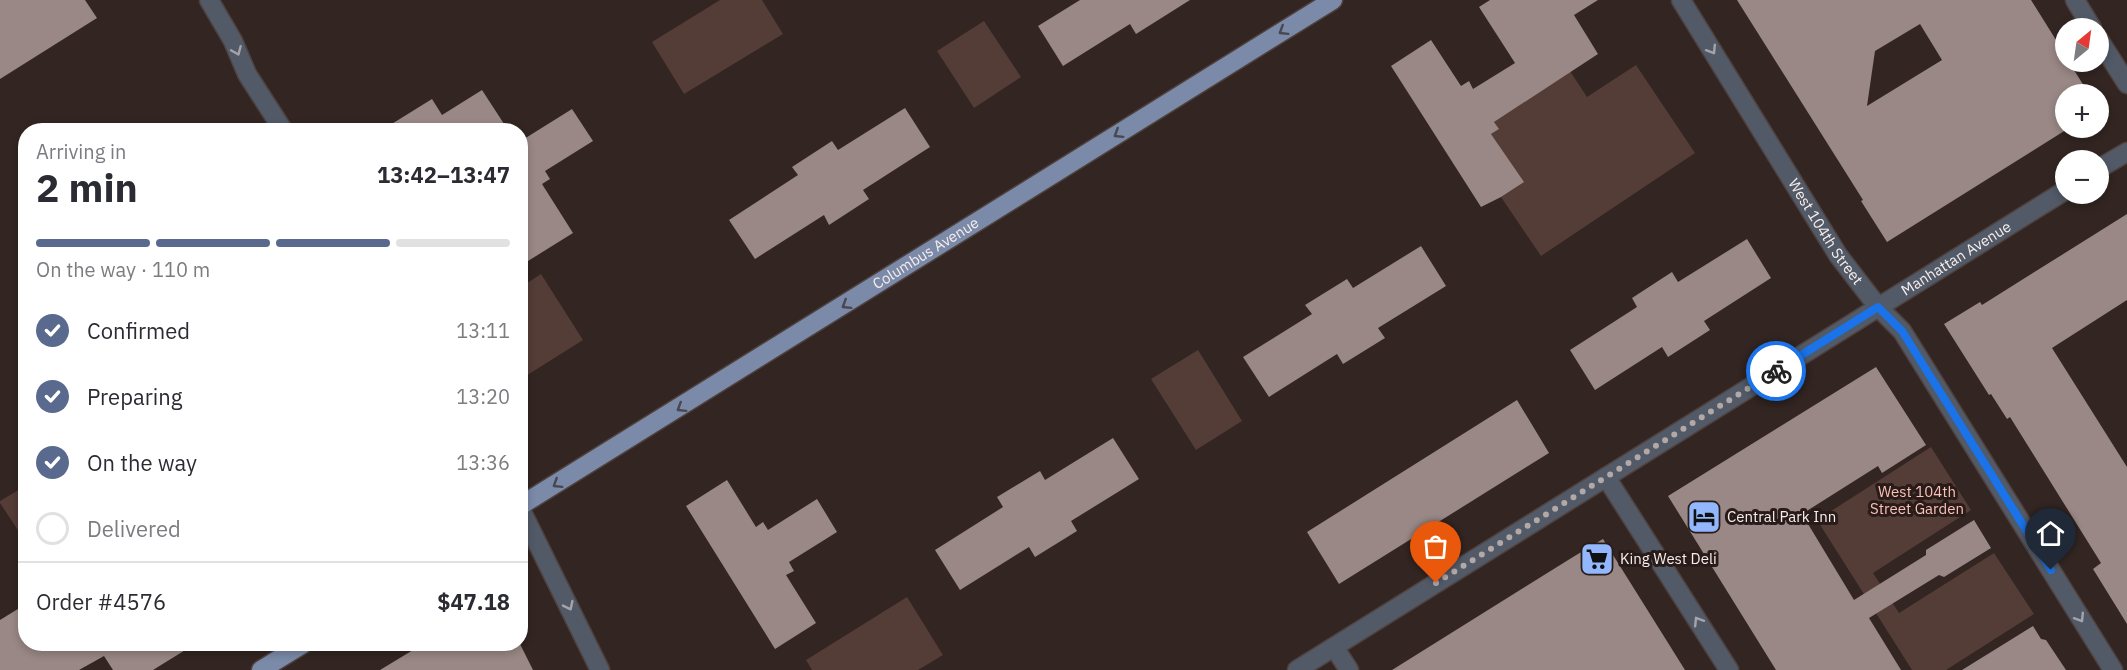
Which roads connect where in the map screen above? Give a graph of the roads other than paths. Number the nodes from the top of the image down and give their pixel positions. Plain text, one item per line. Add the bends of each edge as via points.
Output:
1 (209, 0) edge
2 (1333, 0) edge
3 (1681, 0) edge
4 (2075, 0) edge
5 (2086, 18) edge
6 (2109, 55) edge
7 (2127, 84) edge
8 (278, 123) edge
9 (2127, 152) edge
10 (2109, 163) edge
11 (2055, 197) edge
12 (1878, 307) junction
13 (1606, 477) junction
14 (528, 502) edge
15 (528, 523) edge
16 (1334, 647) junction
17 (292, 651) edge
18 (261, 670) edge
19 (600, 670) edge
20 (1297, 670) edge
21 (1349, 670) edge
22 (1729, 670) edge
23 (2113, 670) edge

1 -> 8 street via 247,74
2 -> 14 main road, Columbus Avenue
3 -> 12 street, West 104th Street via 1838,255
4 - 5 street
6 - 7 street
9 - 10 street
11 - 12 street, Manhattan Avenue
12 - 13 street, Manhattan Avenue
12 -> 23 street, West 104th Street via 1902,331
13 - 16 street, Manhattan Avenue
22 -> 13 street
15 -> 19 street
16 - 20 street, Manhattan Avenue
16 - 21 street
17 - 18 main road

